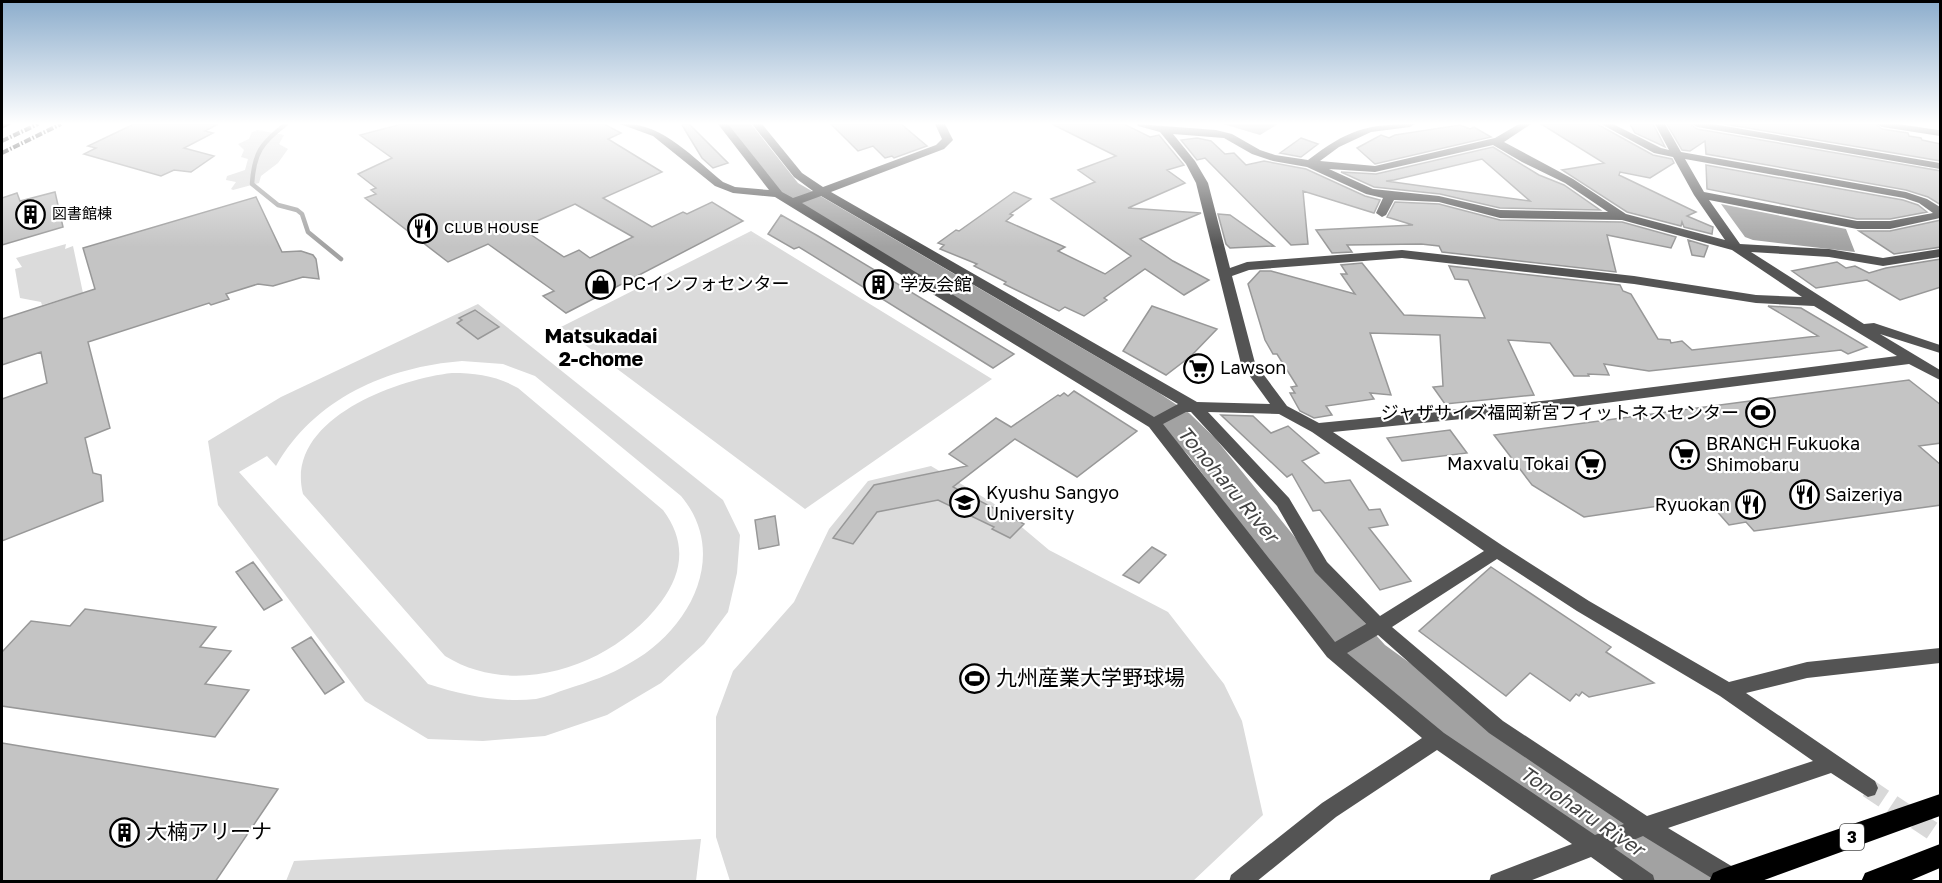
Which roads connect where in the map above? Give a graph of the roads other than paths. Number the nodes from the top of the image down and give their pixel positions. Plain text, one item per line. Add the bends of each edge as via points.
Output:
1 (696, 165) edge
2 (755, 165) edge
3 (790, 165) edge
4 (891, 165) edge
5 (1192, 165) edge
6 (1313, 165) edge
7 (1326, 165) edge
8 (1391, 165) edge
9 (1537, 165) edge
10 (1683, 165) edge
11 (1740, 165) edge
12 (821, 191) junction
13 (778, 194) junction
14 (1700, 195) junction
15 (1390, 196) junction
16 (792, 203) junction
17 (1382, 213) dead end
18 (1941, 213) edge
19 (1622, 216) junction
20 (1736, 247) junction
21 (1941, 253) edge
22 (1225, 274) junction
23 (1817, 302) junction
24 (1850, 320) junction
25 (1941, 349) edge
26 (1911, 359) junction
27 (1941, 376) edge
28 (1190, 408) junction
29 (1282, 409) junction
30 (1157, 422) junction
31 (1317, 428) junction
32 (1497, 551) junction
33 (1379, 626) junction
34 (1333, 652) junction
35 (1941, 656) edge
36 (1727, 690) junction
37 (1437, 739) junction
38 (1832, 764) junction
39 (1868, 788) tunnel mouth
40 (1941, 805) edge
41 (1645, 826) junction
42 (1592, 848) junction
43 (1941, 856) edge
44 (1239, 882) edge
45 (1499, 882) edge
46 (1645, 882) edge
47 (1722, 882) edge
48 (1738, 882) edge
49 (1874, 882) edge

1 - 13 street via 733,190
2 - 13 street
3 - 12 street
4 - 12 street
5 - 22 street via 1202,183
6 - 15 street via 1370,192
7 - 8 street via 1375,169
9 - 19 street
10 - 14 street
11 - 18 street via 1906,195
12 - 16 street
12 - 28 street
13 - 16 street
14 - 18 street via 1857,225 1890,225
14 - 20 street
15 - 17 street
15 - 19 street via 1440,199 1500,214
16 - 30 street
19 - 20 street
20 - 21 street via 1795,249 1882,262
20 - 23 street
22 - 23 street via 1247,266 1402,254 1634,280 1756,299
22 - 29 street via 1248,364
23 - 24 street
24 - 25 street
24 - 26 street
26 - 27 street
26 - 31 street via 1551,405
28 - 29 street
28 - 30 street
28 - 33 street via 1283,502 1321,567
29 - 31 street
30 - 34 street
31 - 32 street
32 - 33 street
32 - 36 street
33 - 34 street
33 - 41 street via 1496,727
34 - 37 street
35 - 36 street via 1807,670
36 - 38 street
37 - 42 street
37 - 44 street via 1329,810
38 - 39 street
38 - 41 street
40 - 47 highway, 3
41 - 42 street
41 - 48 street
42 - 45 street
42 - 46 street
43 - 49 highway

